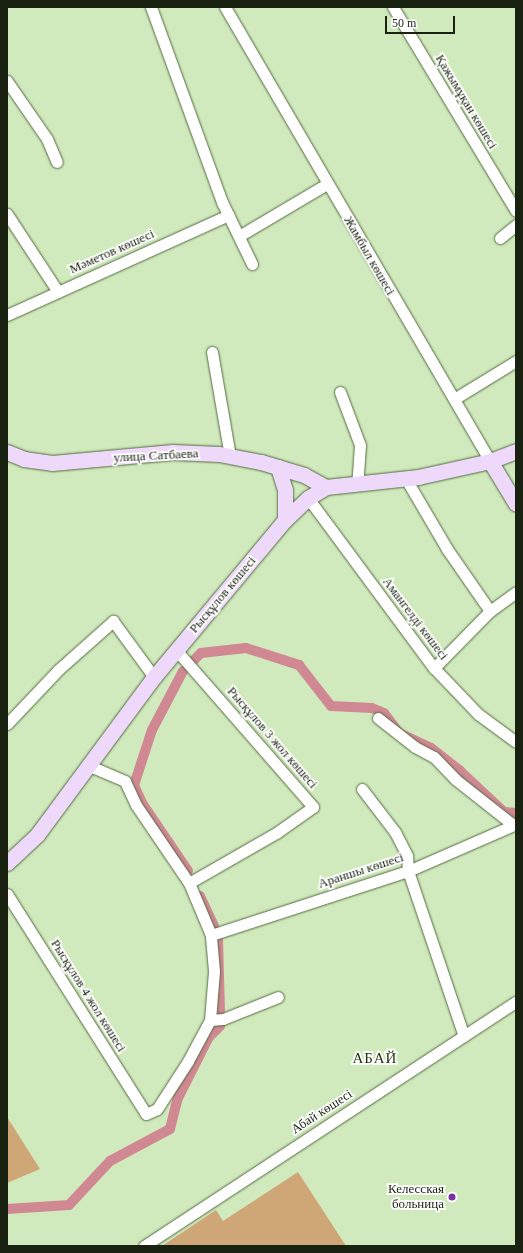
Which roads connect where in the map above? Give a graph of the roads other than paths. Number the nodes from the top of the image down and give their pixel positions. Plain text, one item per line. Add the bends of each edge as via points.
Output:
1 (151, 7) edge
2 (225, 7) edge
3 (393, 7) edge
4 (7, 81) edge
5 (57, 162) dead end
6 (327, 184) junction
7 (516, 211) edge
8 (7, 214) edge
9 (228, 215) junction
10 (516, 225) edge
11 (239, 236) junction
12 (500, 238) dead end
13 (252, 264) dead end
14 (58, 292) junction
15 (7, 315) edge
16 (212, 352) dead end
17 (516, 361) edge
18 (340, 392) dead end
19 (454, 399) junction
20 (516, 451) edge
21 (7, 452) edge
22 (230, 456) junction
23 (490, 461) junction
24 (278, 467) junction
25 (406, 479) junction
26 (357, 484) junction
27 (326, 487) junction
28 (308, 498) junction
29 (516, 504) edge
30 (285, 520) junction
31 (516, 592) edge
32 (490, 611) junction
33 (177, 651) junction
34 (434, 668) junction
35 (154, 677) junction
36 (378, 718) dead end
37 (8, 722) edge
38 (516, 742) edge
39 (90, 766) junction
40 (362, 789) dead end
41 (514, 824) edge
42 (7, 863) edge
43 (408, 871) junction
44 (189, 883) junction
45 (7, 894) edge
46 (211, 935) junction
47 (278, 997) dead end
48 (516, 1002) edge
49 (210, 1020) junction
50 (464, 1036) junction
51 (144, 1246) edge

1 - 9 street
2 - 6 street, Жамбыл көшесі
3 - 7 street, Қажымұқан көшесі
4 - 5 street via 47,139
6 - 11 street
6 - 19 street, Жамбыл көшесі
8 - 14 street
9 - 11 street
9 - 14 street, Мәметов көшесі
10 - 12 street
11 - 13 street
14 - 15 street, Мәметов көшесі
16 - 22 street
17 - 19 street
18 - 26 street via 360,444
19 - 23 street, Жамбыл көшесі
20 - 23 main road, Рысқұлов көшесі
21 - 22 main road, улица Сатбаева via 24,459 52,463 173,452
22 - 24 main road, улица Сатбаева
23 - 25 main road, Рысқұлов көшесі
23 - 29 main road, Жамбыл көшесі
24 - 27 main road, улица Сатбаева via 304,475
24 - 30 main road via 285,490
25 - 26 main road, Рысқұлов көшесі
25 - 32 street via 450,554
26 - 27 main road, Рысқұлов көшесі
27 - 28 main road, Рысқұлов көшесі
28 - 30 main road, Рысқұлов көшесі
28 - 34 street, Амангелді көшесі
30 - 33 main road, Рысқұлов көшесі
31 - 32 street
32 - 34 street
33 - 35 main road, Рысқұлов көшесі
33 - 44 street, Рысқұлов 3 жол көшесі via 313,807 276,833
34 - 38 street, Амангелді көшесі via 478,714
35 - 37 street via 112,621 58,670
35 - 39 main road, Рысқұлов көшесі
36 - 41 street via 415,747 434,757 455,779
39 - 42 main road, Рысқұлов көшесі via 37,835
39 - 44 street via 125,781 136,804
40 - 43 street via 401,843 409,864
41 - 43 street, Араншы көшесі
43 - 46 street, Араншы көшесі
43 - 50 street
44 - 46 street
45 - 49 street, Рысқұлов 4 жол көшесі via 146,1114 157,1109 164,1100
46 - 49 street via 214,971
47 - 49 street via 223,1019
48 - 50 street, Абай көшесі
50 - 51 street, Абай көшесі

